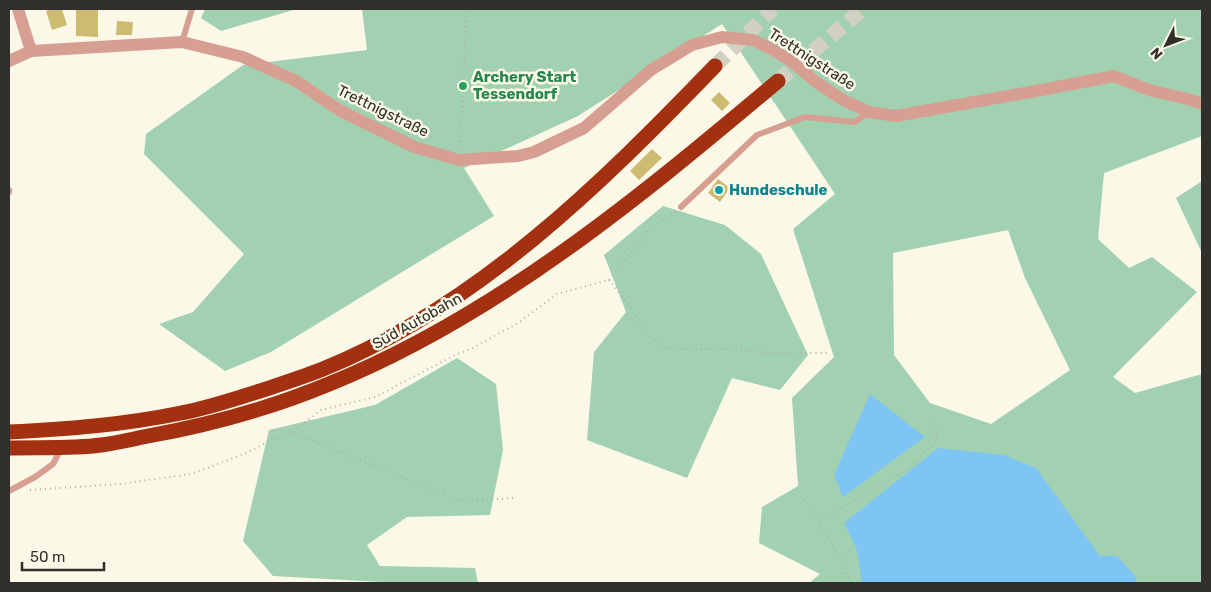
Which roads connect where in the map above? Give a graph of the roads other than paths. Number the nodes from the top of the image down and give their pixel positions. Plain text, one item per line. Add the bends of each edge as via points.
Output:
1 (18, 9) edge
2 (192, 9) edge
3 (182, 42) junction
4 (31, 51) junction
5 (9, 61) edge
6 (715, 66) tunnel mouth
7 (778, 81) tunnel mouth
8 (1202, 104) edge
9 (869, 112) junction
10 (681, 207) road end
11 (9, 432) edge
12 (62, 446) junction
13 (9, 448) edge
14 (9, 491) edge

1 - 4 street
2 - 3 lane
3 - 4 street, Trettnigstraße
3 - 9 street, Trettnigstraße via 243,57 296,81 339,110 414,147 459,160 534,152 584,128 651,70 701,41 722,37 753,40 774,50 845,101
4 - 5 street, Trettnigstraße
6 - 11 highway, Süd Autobahn via 573,205 506,260 434,311 366,349 281,384 182,413 97,427
7 - 12 highway, Süd Autobahn via 590,233 521,281 412,345 330,384 229,419 100,445
8 - 9 street, Trettnigstraße via 1149,90 1114,76 896,116
9 - 10 lane via 855,122 805,117 757,135
12 - 13 highway, Süd Autobahn
12 - 14 lane via 53,464

